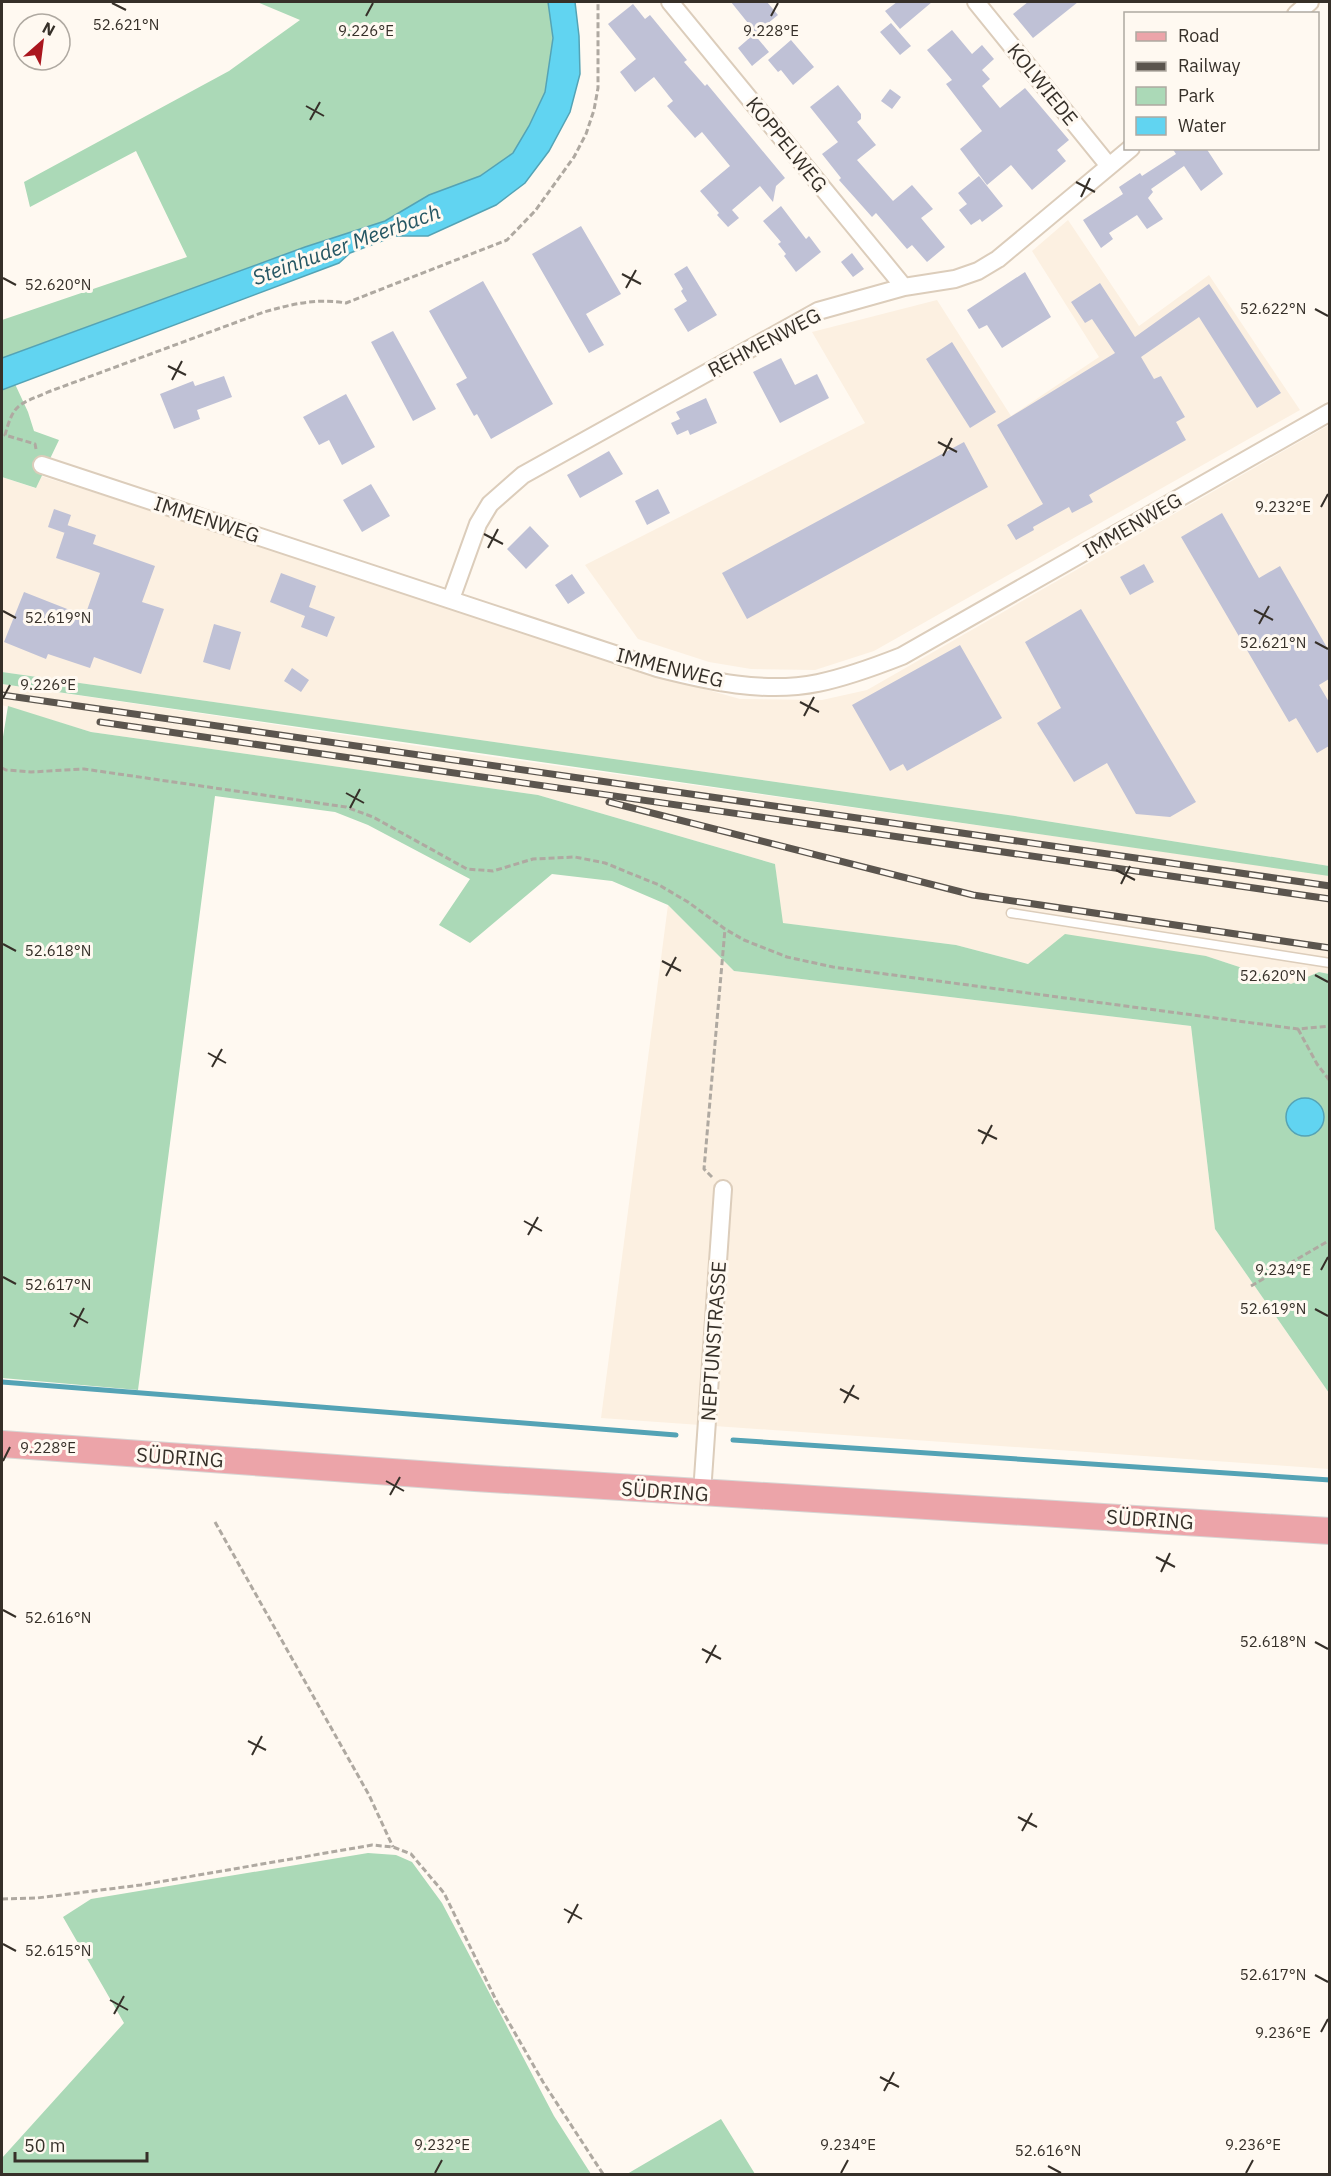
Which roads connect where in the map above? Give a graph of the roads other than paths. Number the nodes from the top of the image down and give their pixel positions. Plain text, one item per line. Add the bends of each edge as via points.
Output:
1 (670, 2) edge
2 (976, 2) edge
3 (1310, 2) edge
4 (1298, 12) edge
5 (1129, 150) edge
6 (1109, 166) junction
7 (904, 287) junction
8 (1329, 412) edge
9 (42, 465) road end
10 (451, 599) junction
11 (1011, 913) dead end
12 (1329, 963) edge
13 (723, 1189) road end
14 (2, 1444) edge
15 (702, 1493) junction
16 (1329, 1531) edge

1 - 7 street, KOPPELWEG
2 - 6 street, KOLWIEDE
3 - 4 street
5 - 6 street, REHMENWEG
6 - 7 street, REHMENWEG via 998,259 978,271
7 - 10 street, REHMENWEG via 811,314 523,475 490,504 478,524
8 - 10 street, IMMENWEG via 902,656 816,684 768,687 711,682 657,668
9 - 10 street, IMMENWEG
11 - 12 lane
13 - 15 street, NEPTUNSTRASSE
14 - 15 main road, SÜDRING
15 - 16 main road, SÜDRING

